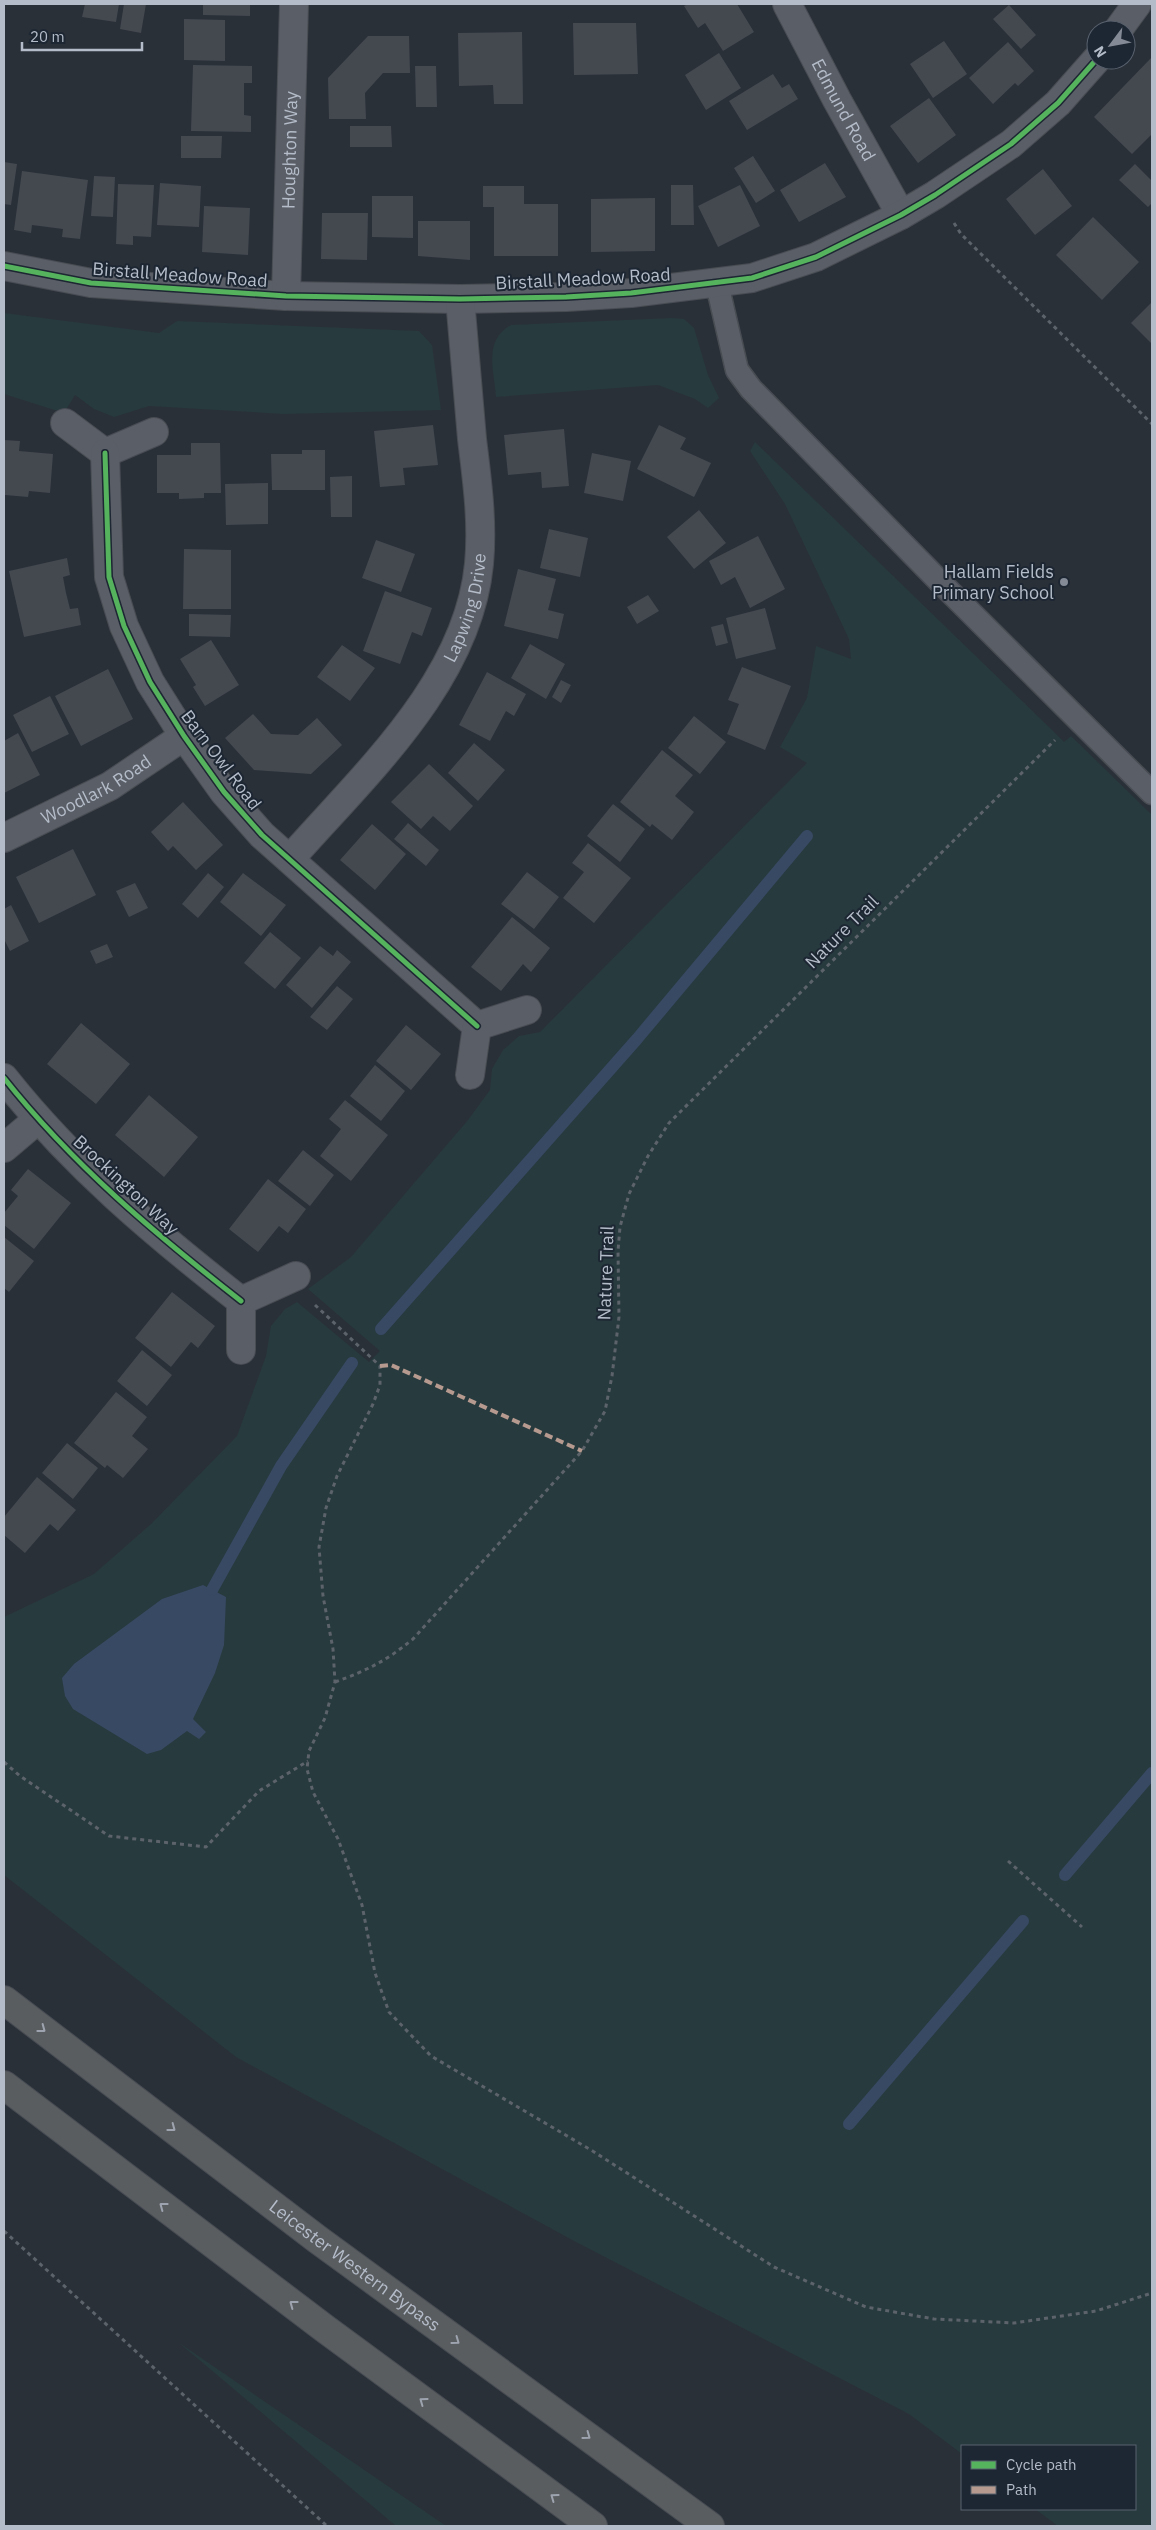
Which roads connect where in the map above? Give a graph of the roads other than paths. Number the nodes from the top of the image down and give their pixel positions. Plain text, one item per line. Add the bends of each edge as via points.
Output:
1 (294, 4) edge
2 (787, 4) edge
3 (1137, 4) edge
4 (1125, 20) edge
5 (1087, 70) edge
6 (902, 215) junction
7 (4, 266) edge
8 (717, 284) junction
9 (286, 296) junction
10 (460, 299) junction
11 (65, 423) dead end
12 (154, 432) dead end
13 (105, 453) junction
14 (184, 736) junction
15 (1152, 792) edge
16 (4, 838) edge
17 (290, 859) junction
18 (527, 1010) dead end
19 (477, 1026) junction
20 (470, 1075) dead end
21 (4, 1078) edge
22 (37, 1120) junction
23 (4, 1148) edge
24 (296, 1276) road end
25 (242, 1301) junction
26 (241, 1350) dead end
27 (4, 2000) edge
28 (4, 2085) edge
29 (593, 2526) edge
30 (710, 2526) edge

1 - 9 street, Houghton Way
2 - 6 street, Edmund Road
3 - 4 street
5 - 6 street, Birstall Meadow Road via 1058,103 1011,144
6 - 8 street, Birstall Meadow Road via 816,257 752,278
7 - 9 street, Birstall Meadow Road via 91,283
8 - 10 street, Birstall Meadow Road via 575,296
8 - 15 lane via 737,370 751,390
9 - 10 street, Birstall Meadow Road
10 - 17 street, Lapwing Drive via 481,521 479,565 470,605 440,678 398,736
11 - 13 street
12 - 13 street
13 - 14 street, Barn Owl Road via 109,577 124,626 146,674
14 - 16 street, Woodlark Road via 110,786
14 - 17 street, Barn Owl Road via 224,792 262,835
17 - 19 street, Barn Owl Road
18 - 19 street
19 - 20 street
21 - 22 street, Brockington Way
22 - 23 street
22 - 25 street, Brockington Way via 96,1181 172,1247
24 - 25 street
25 - 26 street
27 -> 30 highway, Leicester Western Bypass via 317,2239
29 -> 28 highway via 324,2328

